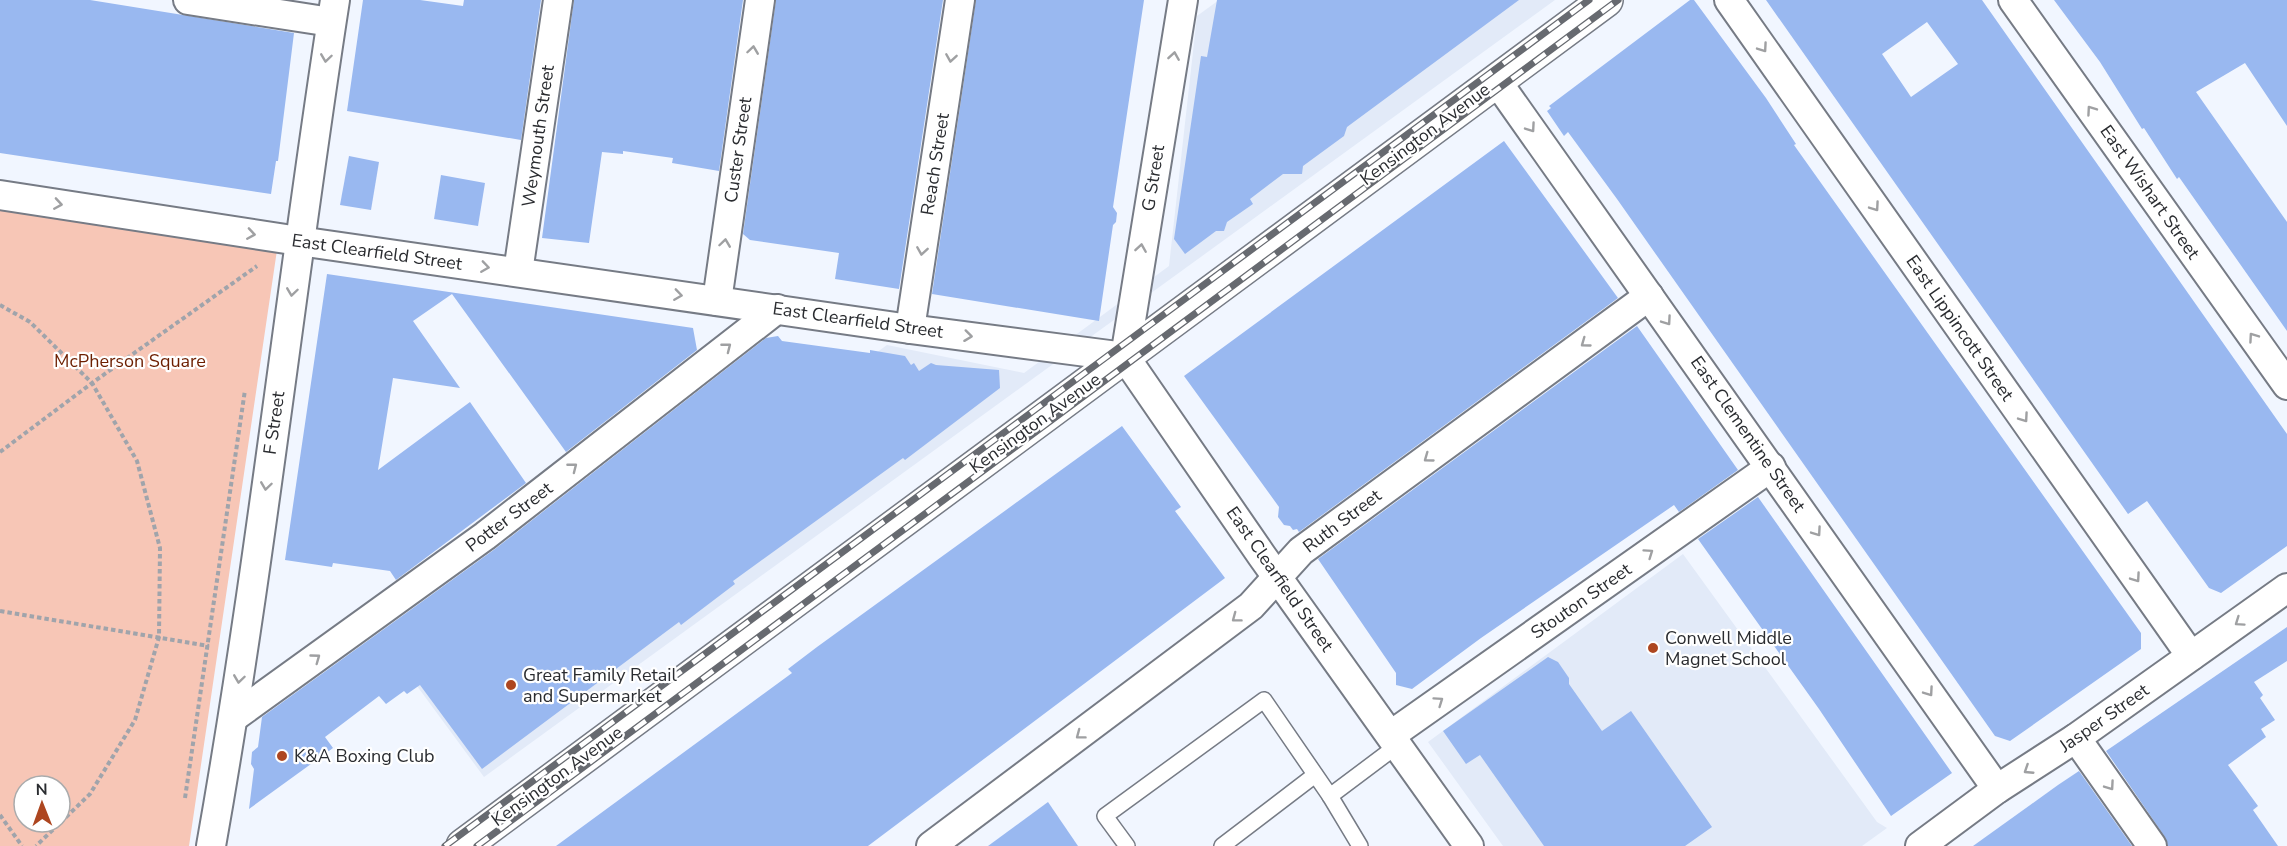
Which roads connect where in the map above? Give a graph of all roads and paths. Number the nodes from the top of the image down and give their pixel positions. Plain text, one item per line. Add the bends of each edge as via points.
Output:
1 (188, 0) edge
2 (558, 0) edge
3 (760, 0) edge
4 (960, 0) edge
5 (1606, 0) edge
6 (1729, 0) edge
7 (2013, 0) edge
8 (1186, 3) edge
9 (333, 11) edge
10 (1496, 80) junction
11 (0, 195) edge
12 (299, 241) junction
13 (265, 261) dead end
14 (518, 272) junction
15 (1649, 296) junction
16 (717, 301) junction
17 (0, 305) edge
18 (777, 309) junction
19 (910, 329) junction
20 (1125, 357) junction
21 (92, 383) junction
22 (2287, 385) edge
23 (246, 389) dead end
24 (0, 452) edge
25 (1771, 467) junction
26 (1278, 578) junction
27 (2287, 588) edge
28 (0, 612) edge
29 (159, 637) junction
30 (207, 646) junction
31 (243, 651) junction
32 (2191, 656) junction
33 (234, 717) junction
34 (2076, 738) junction
35 (1394, 740) junction
36 (1315, 775) junction
37 (1997, 789) junction
38 (1330, 796) junction
39 (184, 799) dead end
40 (0, 815) edge
41 (22, 846) edge
42 (36, 846) edge
43 (211, 846) edge
44 (463, 846) edge
45 (931, 846) edge
46 (1128, 846) edge
47 (1222, 846) edge
48 (1360, 846) edge
49 (1469, 846) edge
50 (1920, 846) edge
51 (2152, 846) edge

1 - 9 street
2 - 14 street, Weymouth Street
16 -> 3 street, Custer Street
4 -> 19 street, Reach Street
5 - 10 street, Kensington Avenue
6 -> 32 street, East Lippincott Street
22 -> 7 street, East Wishart Street
20 -> 8 street, G Street
9 -> 12 street, F Street
10 -> 15 street, East Clementine Street
10 - 20 street, Kensington Avenue
11 -> 12 street, East Clearfield Street
12 -> 14 street, East Clearfield Street
12 -> 31 street, F Street
13 - 21 path
14 -> 16 street, East Clearfield Street
15 -> 25 street, East Clementine Street
15 -> 26 street, Ruth Street via 1301,551
16 - 18 street, East Clearfield Street
17 - 21 path via 30,322
18 - 19 street, East Clearfield Street
33 -> 18 street, Potter Street via 485,536
19 -> 20 street, East Clearfield Street
20 - 26 street, East Clearfield Street
20 - 44 street, Kensington Avenue
21 - 24 path
21 - 29 path via 137,461 160,548
23 - 30 path
35 -> 25 street, Stouton Street
25 -> 37 street, East Clementine Street
26 - 35 street, East Clearfield Street
26 -> 45 street, Ruth Street via 1251,606
27 -> 32 street, Jasper Street
28 - 29 path
29 - 30 path
29 - 42 path via 135,720 90,794
30 - 31 path
30 - 39 path
31 -> 33 street, F Street
32 - 34 street, Jasper Street
33 - 43 street, F Street
34 -> 37 street, Jasper Street
34 -> 51 street
35 - 38 lane
35 - 49 street, East Clearfield Street
36 - 38 lane
36 - 46 lane via 1264,700 1105,816
36 - 47 lane
37 - 50 street, Jasper Street
38 - 48 lane
40 - 41 path

